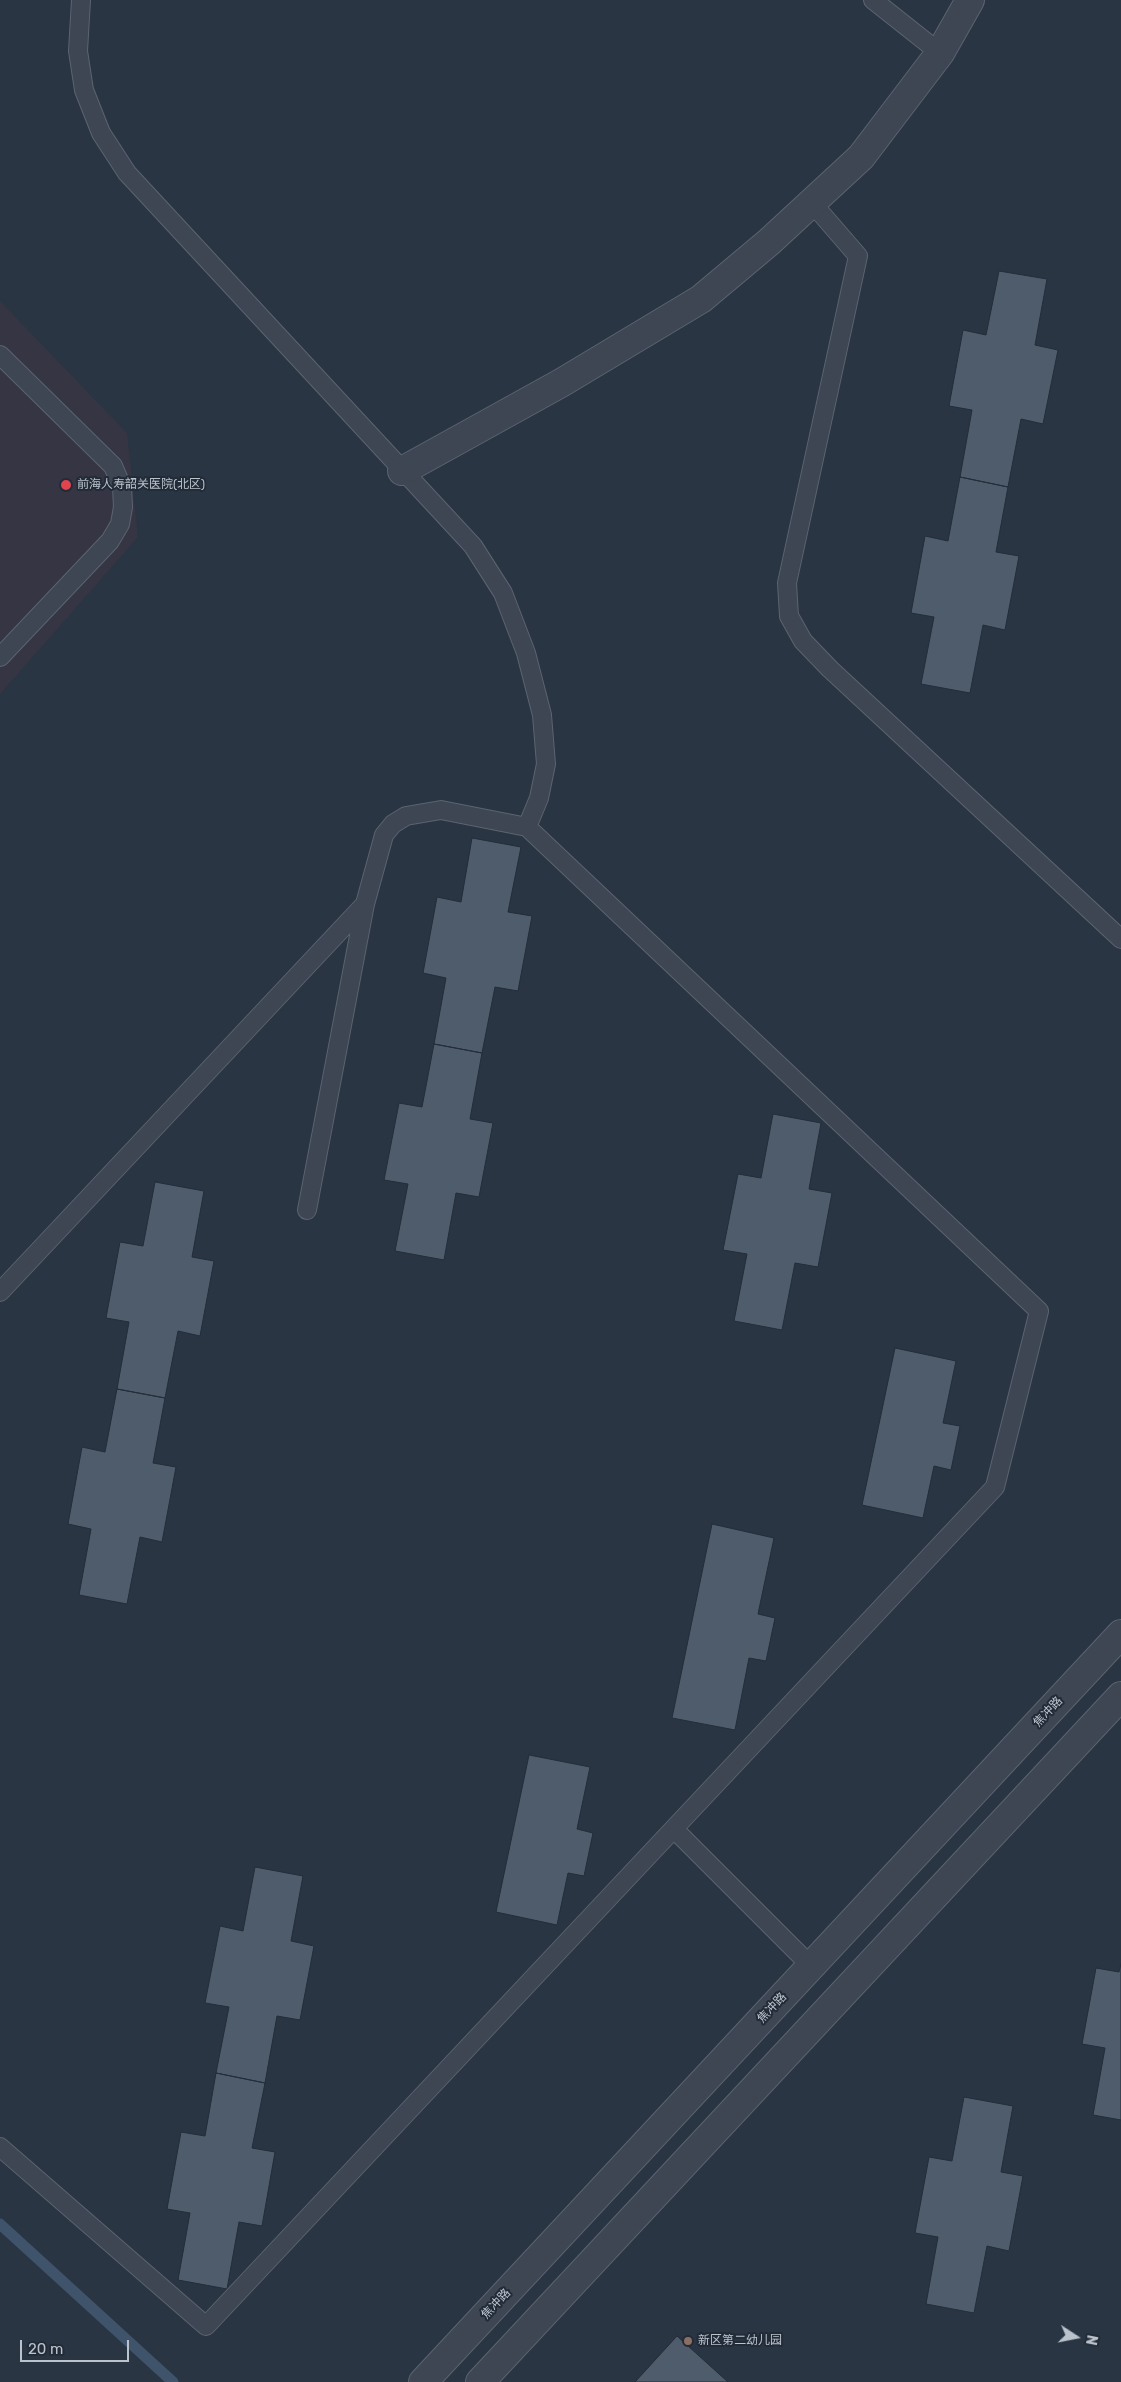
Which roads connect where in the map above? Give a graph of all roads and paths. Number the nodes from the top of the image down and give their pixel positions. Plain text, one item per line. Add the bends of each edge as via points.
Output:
1 (81, 0) edge
2 (873, 0) edge
3 (970, 0) edge
4 (940, 53) junction
5 (813, 204) junction
6 (0, 356) edge
7 (402, 471) junction
8 (0, 657) edge
9 (527, 827) junction
10 (365, 904) junction
11 (1121, 939) edge
12 (307, 1210) dead end
13 (0, 1292) edge
14 (1121, 1634) edge
15 (1121, 1696) edge
16 (674, 1829) junction
17 (811, 1966) junction
18 (0, 2147) edge
19 (423, 2382) edge
20 (480, 2382) edge

1 - 7 lane via 78,51 84,90 101,133 127,173
2 - 4 lane
3 - 4 street
4 - 5 street via 861,157
5 - 7 street via 701,299 561,383
5 - 11 lane via 858,256 787,583 789,616 803,641 830,669
6 - 8 lane via 113,466 122,487 123,507 120,524 110,541
7 - 9 lane via 473,546 503,594 526,653 542,715 546,764 539,798
9 - 10 lane via 441,810 406,816 393,824 384,836
9 - 16 lane via 1039,1311 995,1487
10 - 12 lane
10 - 13 lane
14 - 17 street, 焦冲路
15 - 20 street
16 - 17 lane
16 - 18 lane via 206,2326
17 - 19 street, 焦冲路

